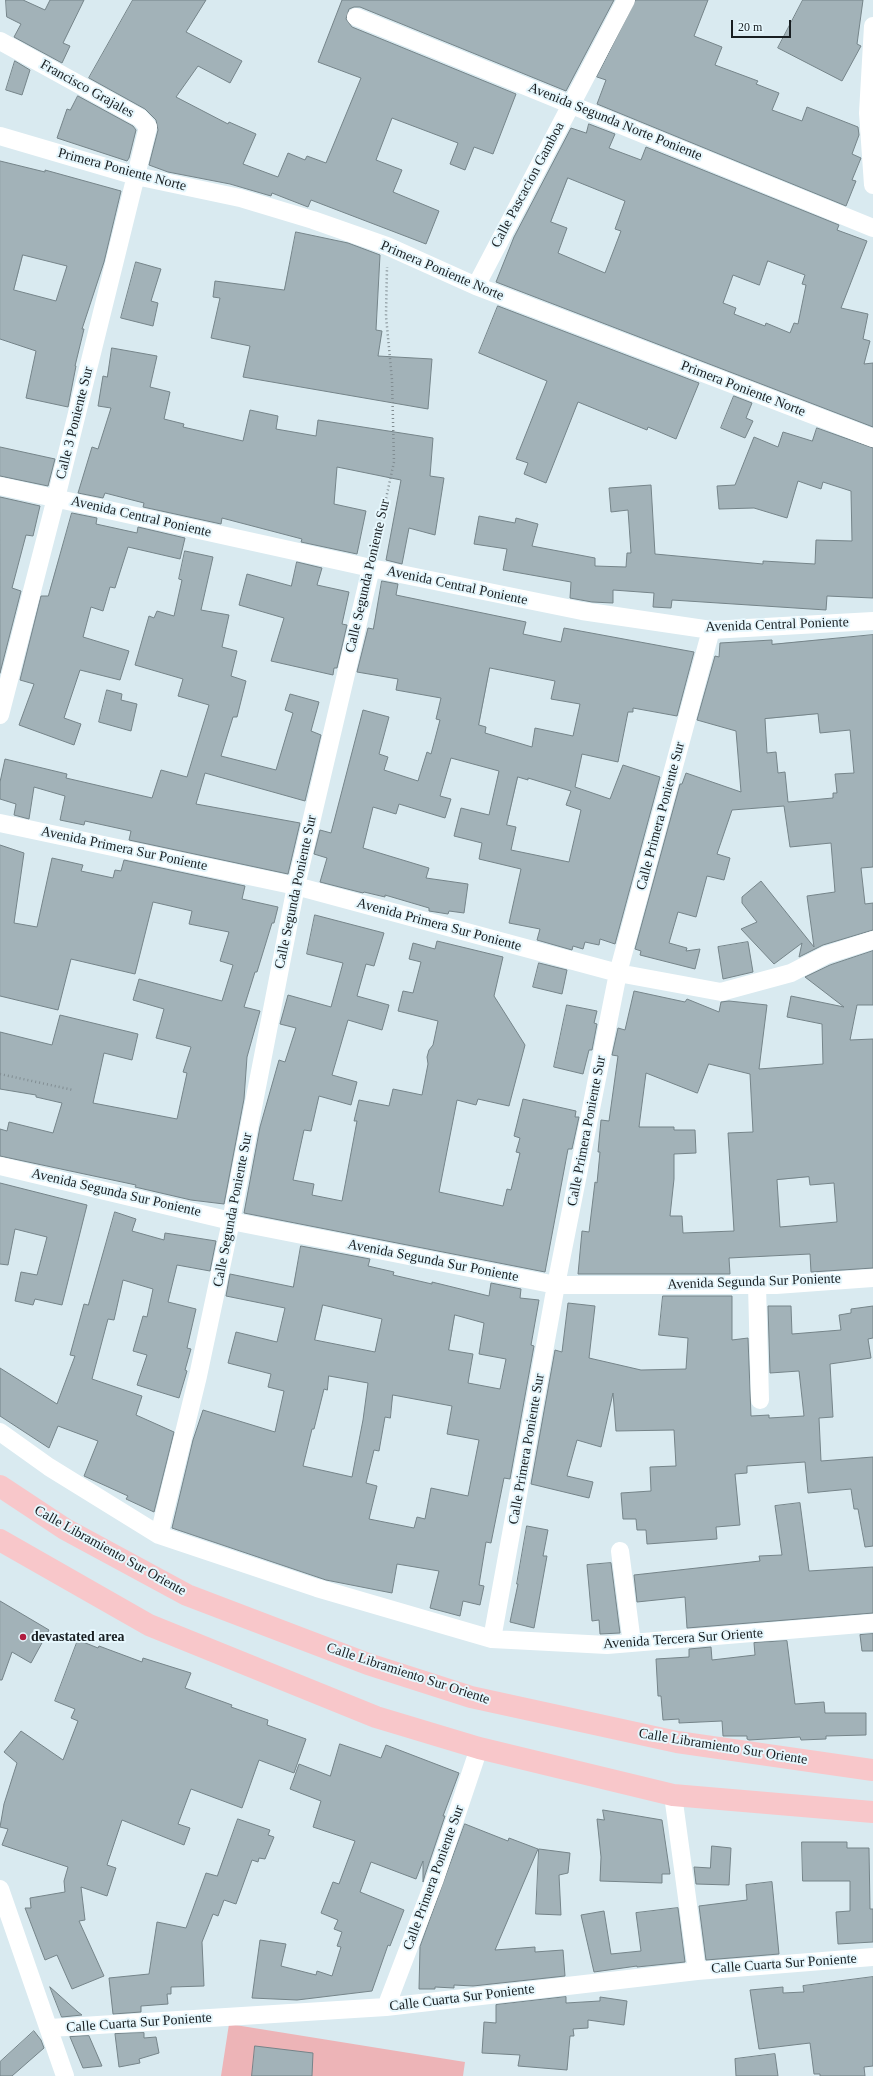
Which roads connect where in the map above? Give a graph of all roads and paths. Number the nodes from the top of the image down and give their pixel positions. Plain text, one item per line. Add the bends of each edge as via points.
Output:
1 (626, 0) edge
2 (356, 17) dead end
3 (873, 26) edge
4 (0, 41) edge
5 (571, 104) junction
6 (0, 136) edge
7 (136, 176) junction
8 (873, 185) edge
9 (873, 228) edge
10 (387, 246) junction
11 (476, 286) junction
12 (873, 438) edge
13 (0, 486) edge
14 (56, 498) junction
15 (371, 568) junction
16 (873, 621) edge
17 (711, 630) junction
18 (0, 715) edge
19 (0, 823) edge
20 (296, 886) junction
21 (873, 940) edge
22 (618, 973) junction
23 (0, 1074) edge
24 (73, 1090) dead end
25 (0, 1166) edge
26 (231, 1221) junction
27 (873, 1278) edge
28 (556, 1285) junction
29 (757, 1285) junction
30 (760, 1400) dead end
31 (0, 1432) edge
32 (0, 1486) edge
33 (159, 1535) junction
34 (0, 1540) edge
35 (620, 1551) dead end
36 (873, 1623) edge
37 (492, 1639) junction
38 (632, 1644) junction
39 (479, 1748) junction
40 (873, 1770) edge
41 (674, 1795) junction
42 (873, 1812) edge
43 (1, 1894) edge
44 (873, 1957) edge
45 (696, 1971) junction
46 (386, 2007) junction
47 (50, 2028) junction
48 (65, 2076) edge

1 - 5 street, Calle Pascacion Gamboa
2 - 5 street, Avenida Segunda Norte Poniente
3 - 8 street via 868,113
4 - 7 street, Francisco Grajales via 140,118 148,127
5 - 9 street, Avenida Segunda Norte Poniente
5 - 11 street, Calle Pascacion Gamboa
6 - 7 street, Primera Poniente Norte
7 - 10 street, Primera Poniente Norte via 240,198
7 - 14 street, Calle 3 Poniente Sur
10 - 11 street, Primera Poniente Norte
10 - 15 path, Calle Segunda Poniente Sur via 386,316 392,380 394,462
11 - 12 street, Primera Poniente Norte
13 - 14 street, Avenida Central Poniente
14 - 15 street, Avenida Central Poniente
14 - 18 street, Calle 3 Poniente Sur
15 - 17 street, Avenida Central Poniente via 582,611
15 - 20 street, Calle Segunda Poniente Sur
16 - 17 street, Avenida Central Poniente
17 - 22 street, Calle Primera Poniente Sur
19 - 20 street, Avenida Primera Sur Poniente
20 - 22 street, Avenida Primera Sur Poniente
20 - 26 street, Calle Segunda Poniente Sur
21 - 22 street, Avenida Primera Sur Poniente via 826,955 791,973 721,992
22 - 28 street, Calle Primera Poniente Sur
23 - 24 path
25 - 26 street, Avenida Segunda Sur Poniente
26 - 28 street, Avenida Segunda Sur Poniente
26 - 33 street, Calle Segunda Poniente Sur via 198,1376
27 - 29 street, Avenida Segunda Sur Poniente
28 - 29 street, Avenida Segunda Sur Poniente
28 - 37 street, Calle Primera Poniente Sur
29 - 30 street
31 - 33 street, Avenida Tercera Sur Oriente via 49,1467
32 - 40 main road, Calle Libramiento Sur Oriente via 65,1529 188,1595 376,1666 471,1697 677,1742
33 - 37 street, Avenida Tercera Sur Oriente via 317,1588
34 - 39 main road via 149,1625 376,1717
35 - 38 street
36 - 38 street, Avenida Tercera Sur Oriente
37 - 38 street, Avenida Tercera Sur Oriente
39 - 41 main road
39 - 46 street, Calle Primera Poniente Sur via 435,1879
41 - 42 main road
41 - 45 street
43 - 47 street
44 - 45 street, Calle Cuarta Sur Poniente
45 - 46 street, Calle Cuarta Sur Poniente
46 - 47 street, Calle Cuarta Sur Poniente
47 - 48 street

